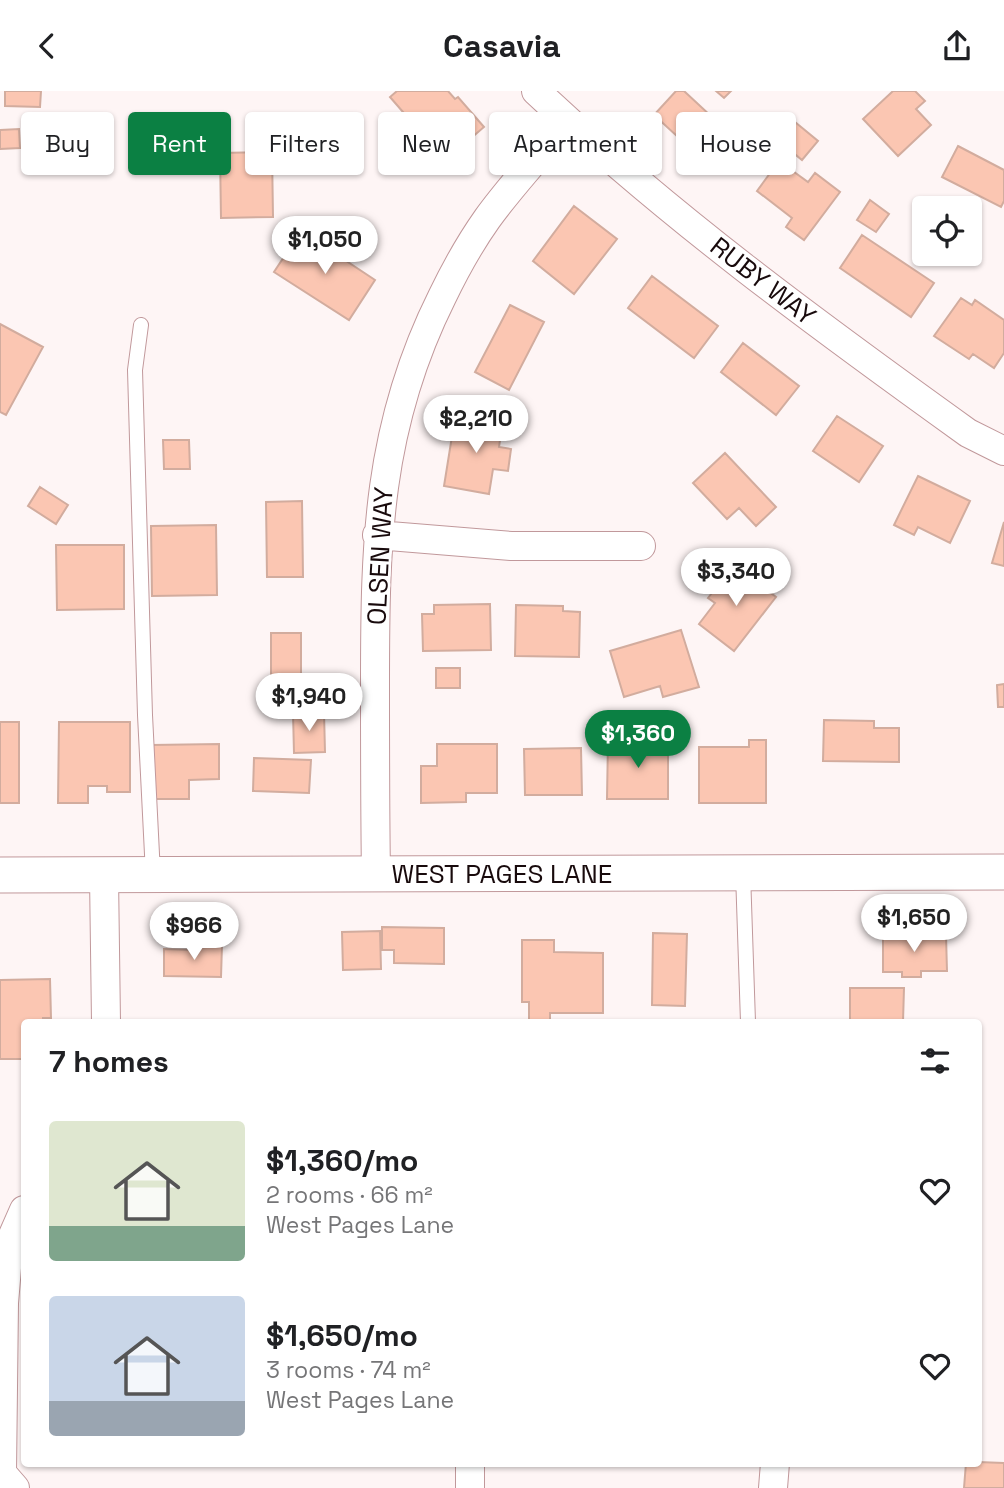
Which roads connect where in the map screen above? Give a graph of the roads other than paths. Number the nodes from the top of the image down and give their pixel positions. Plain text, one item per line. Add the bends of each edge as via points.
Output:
1 (536, 91) edge
2 (558, 112) edge
3 (523, 175) edge
4 (633, 175) edge
5 (141, 325) dead end
6 (1004, 451) edge
7 (377, 535) junction
8 (641, 546) dead end
9 (1004, 871) edge
10 (743, 873) junction
11 (0, 875) edge
12 (376, 875) junction
13 (104, 876) junction
14 (153, 876) junction
15 (106, 1019) edge
16 (748, 1019) edge
17 (21, 1217) edge
18 (2, 1382) edge
19 (470, 1467) edge
20 (775, 1467) edge
21 (15, 1488) edge
22 (470, 1488) edge
23 (772, 1488) edge

1 - 2 street, RUBY WAY
3 - 7 street, OLSEN WAY via 487,219 441,297 422,342 391,434
4 - 6 street, RUBY WAY via 749,272 968,433
5 - 14 lane via 135,370
7 - 8 street via 510,546
7 - 12 street, OLSEN WAY
9 - 10 street, WEST PAGES LANE
10 - 12 street, WEST PAGES LANE
10 - 16 lane
11 - 13 street, WEST PAGES LANE
12 - 14 street, WEST PAGES LANE
13 - 14 street, WEST PAGES LANE
13 - 15 street
17 - 18 street via 9,1244
18 - 21 street via 2,1473
19 - 22 street
20 - 23 street

